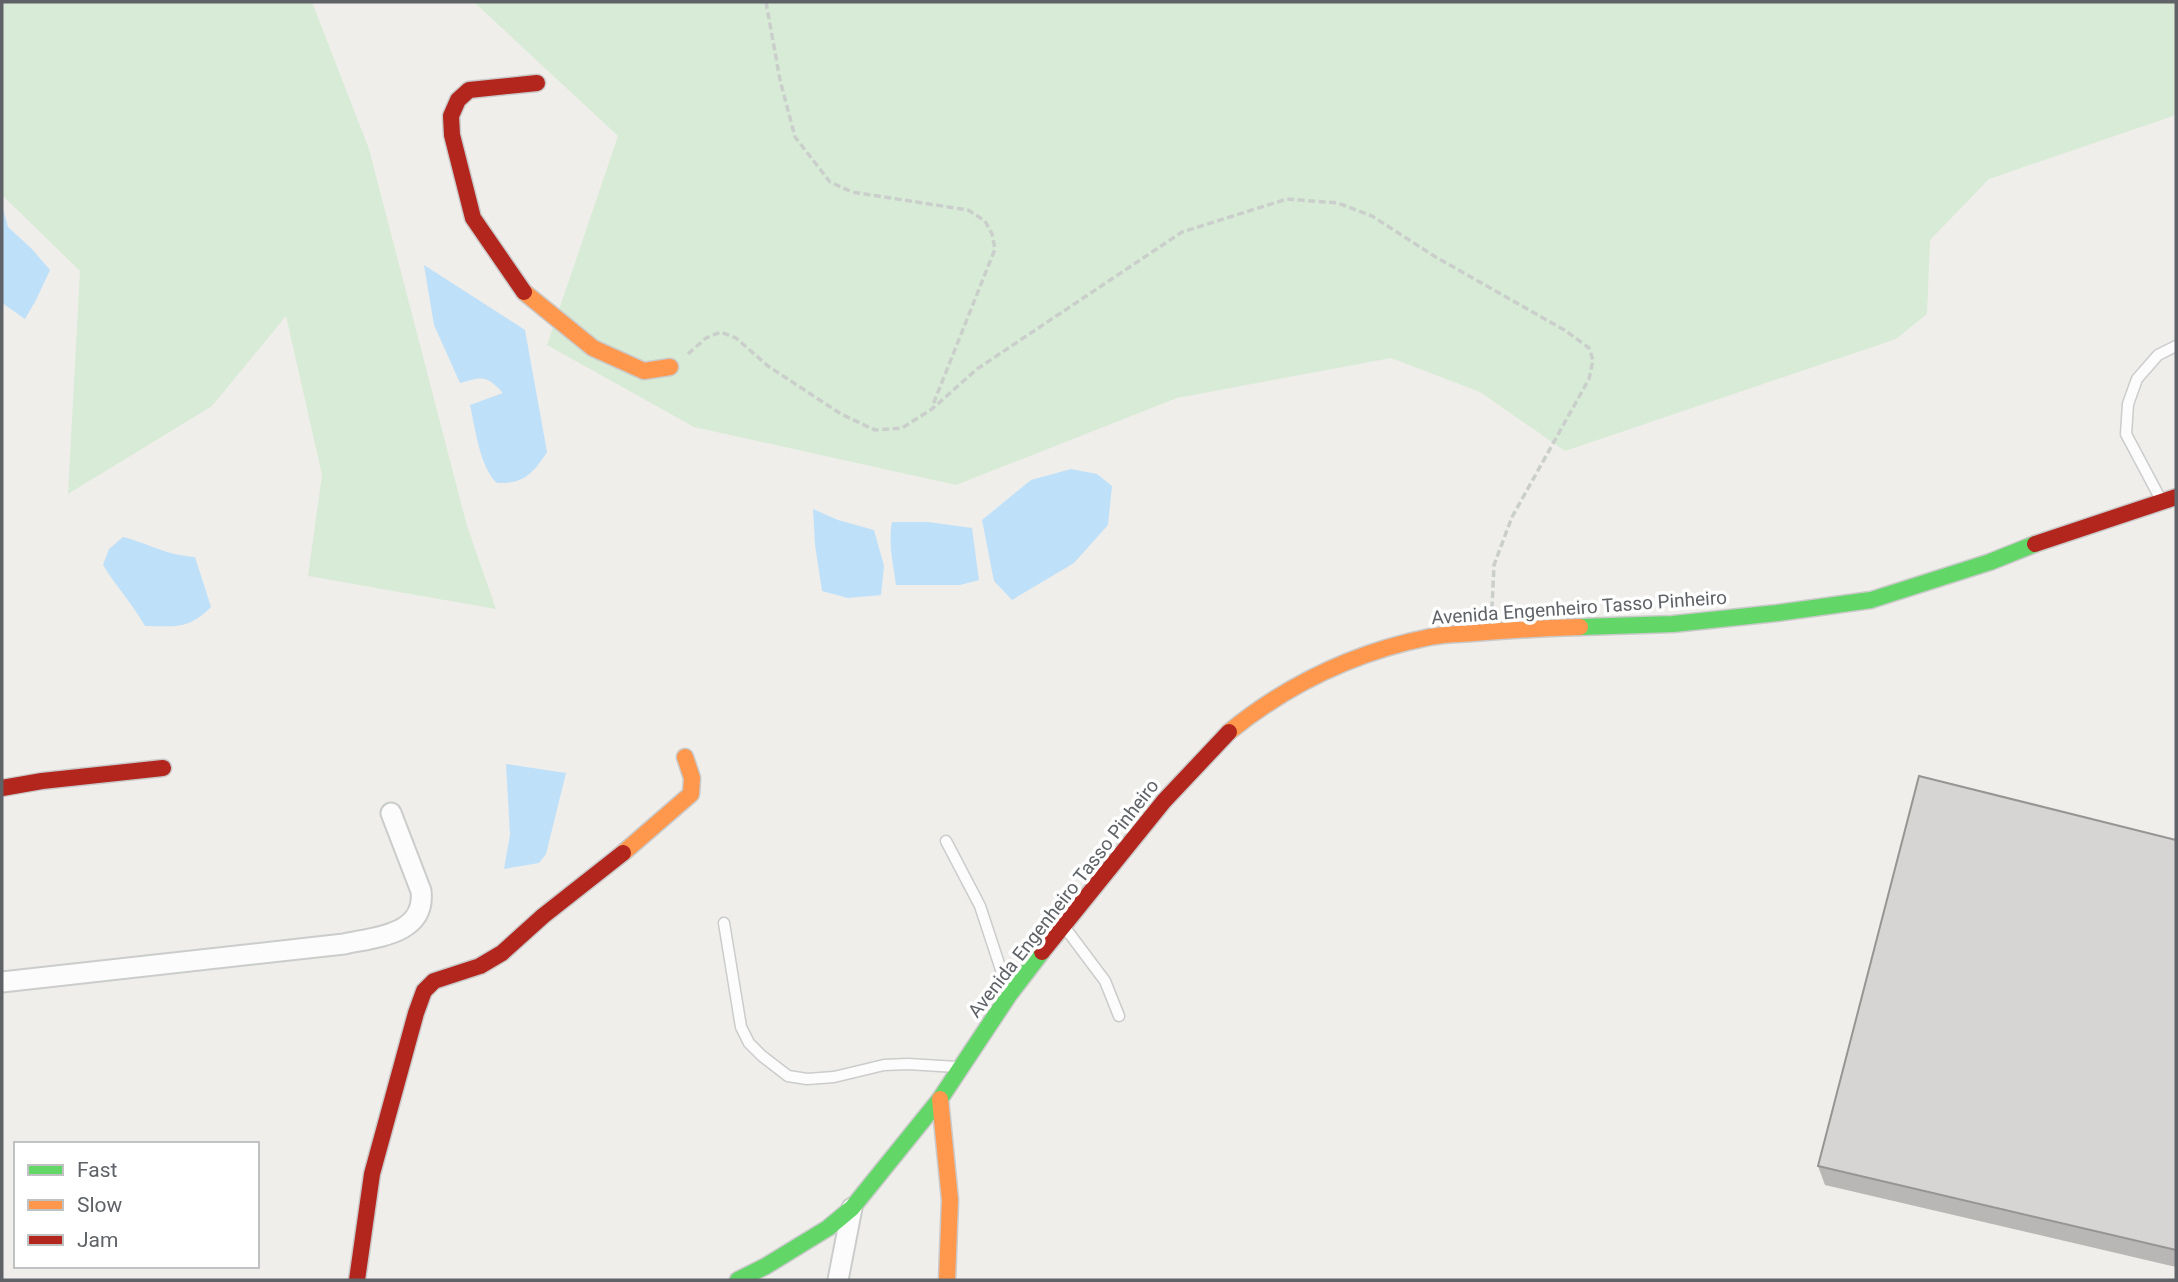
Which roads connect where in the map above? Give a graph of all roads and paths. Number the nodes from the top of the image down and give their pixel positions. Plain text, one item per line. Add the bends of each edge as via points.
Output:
1 (766, 2) edge
2 (537, 83) dead end
3 (2176, 346) edge
4 (670, 368) joint
5 (932, 409) junction
6 (2169, 499) edge
7 (1490, 631) junction
8 (685, 757) dead end
9 (163, 768) dead end
10 (2, 788) edge
11 (391, 813) dead end
12 (946, 841) dead end
13 (724, 923) dead end
14 (1063, 926) junction
15 (2, 982) edge
16 (1009, 995) junction
17 (1119, 1016) dead end
18 (961, 1067) junction
19 (940, 1099) junction
20 (852, 1208) junction
21 (357, 1280) edge
22 (738, 1280) edge
23 (838, 1280) edge
24 (947, 1280) edge

1 - 5 path via 795,137 830,182 852,192 968,210 985,221 992,234 995,249
2 - 4 main road via 469,90 458,100 451,116 452,135 473,218 522,289 593,348 644,371
3 - 6 lane via 2158,355 2137,379 2128,404 2126,434
4 - 5 path via 706,338 721,332 736,338 768,366 841,414 875,430 902,428
5 - 7 path via 977,369 1182,233 1287,199 1338,203 1372,216 1566,331 1589,348 1593,360 1589,379 1512,517 1494,565
6 - 7 main road, Avenida Engenheiro Tasso Pinheiro via 1871,600 1673,624
7 - 14 main road, Avenida Engenheiro Tasso Pinheiro via 1431,637 1363,656 1256,710 1221,738 1164,801
8 - 21 main road via 692,778 691,794 502,953 480,966 434,981 424,991 372,1174
9 - 10 main road
11 - 15 street via 422,901 409,924 394,933 330,945
12 - 16 lane via 980,906
13 - 18 lane via 741,1027 762,1056 788,1076 834,1077 884,1065
14 - 16 main road, Avenida Engenheiro Tasso Pinheiro
14 - 17 lane via 1105,981
16 - 18 main road, Avenida Engenheiro Tasso Pinheiro
18 - 19 main road, Avenida Engenheiro Tasso Pinheiro
19 - 20 main road, Avenida Engenheiro Tasso Pinheiro
19 - 24 main road via 950,1200
20 - 22 main road, Avenida Engenheiro Tasso Pinheiro via 828,1228
20 - 23 street

